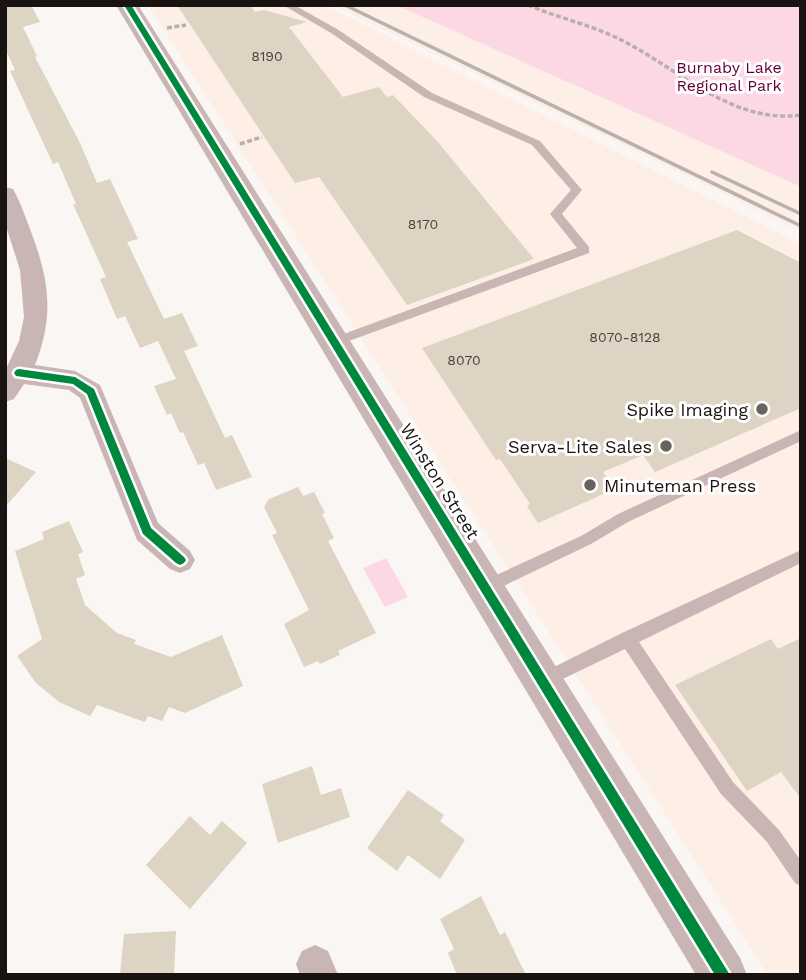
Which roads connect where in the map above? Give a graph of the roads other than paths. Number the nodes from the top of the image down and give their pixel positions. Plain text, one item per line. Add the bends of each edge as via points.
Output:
1 (127, 5) edge
2 (287, 5) edge
3 (5, 194) edge
4 (334, 342) junction
5 (12, 383) edge
6 (801, 435) edge
7 (801, 556) edge
8 (180, 560) dead end
9 (485, 588) junction
10 (626, 638) junction
11 (543, 681) junction
12 (801, 877) edge
13 (723, 975) edge

1 - 4 street, Winston Street
2 - 4 lane via 428,95 536,143 577,190 556,214 584,250
3 - 5 street via 33,264 38,310
4 - 9 street, Winston Street
5 - 8 street via 75,381 91,392 147,531
6 - 9 lane
7 - 10 lane
9 - 11 street, Winston Street
10 - 11 lane
10 - 12 lane via 727,788 773,836
11 - 13 street, Winston Street

